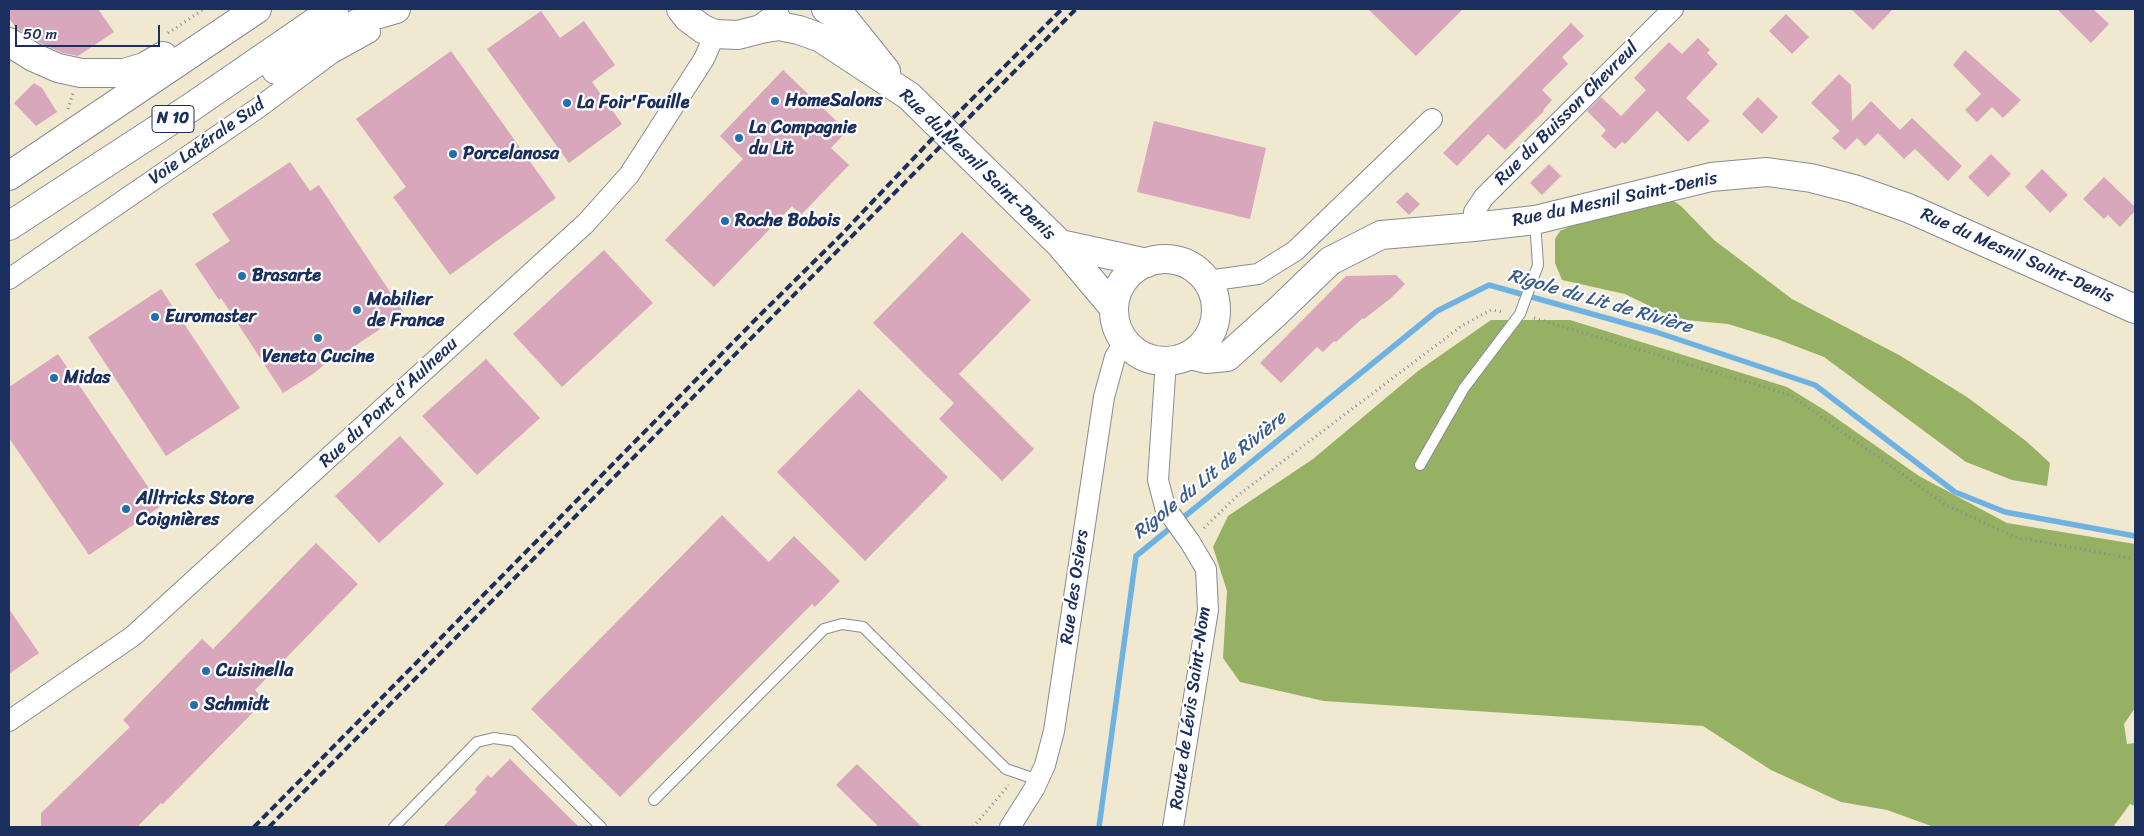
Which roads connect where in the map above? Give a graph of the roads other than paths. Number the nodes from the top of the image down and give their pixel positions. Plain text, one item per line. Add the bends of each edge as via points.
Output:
1 (257, 9) edge
2 (334, 9) edge
3 (396, 9) edge
4 (406, 9) edge
5 (681, 9) edge
6 (783, 9) edge
7 (1673, 9) edge
8 (837, 13) edge
9 (761, 29) junction
10 (715, 34) junction
11 (9, 42) edge
12 (186, 56) junction
13 (910, 96) junction
14 (190, 108) junction
15 (1432, 119) dead end
16 (9, 176) edge
17 (1535, 220) junction
18 (9, 226) edge
19 (1474, 227) junction
20 (1060, 244) junction
21 (1147, 263) junction
22 (9, 279) edge
23 (1207, 281) junction
24 (1114, 308) junction
25 (2135, 309) edge
26 (1214, 325) junction
27 (1254, 333) junction
28 (1125, 341) junction
29 (1178, 358) junction
30 (1420, 465) dead end
31 (9, 721) edge
32 (1036, 785) junction
33 (654, 800) dead end
34 (394, 827) edge
35 (601, 827) edge
36 (1010, 827) edge
37 (1173, 827) edge

1 - 12 street, N 10
2 - 14 street, N 10
3 - 14 street via 372,16 327,39 215,107
4 - 22 street, Voie Latérale Sud via 332,53 258,108
5 - 10 street via 688,18
6 - 9 street via 777,18
7 - 19 street, Rue du Buisson Chevreul via 1484,197 1474,212
8 - 13 street
9 - 10 street, Rue du Mesnil Saint-Denis via 738,35
9 - 13 street, Rue du Mesnil Saint-Denis via 779,26 821,38
10 - 31 street, Rue du Pont d'Aulneau via 704,59 629,174 586,223 133,636
11 - 12 street via 33,57 81,74 124,73 144,67 162,56
12 - 16 street, N 10
13 - 20 street, Rue du Mesnil Saint-Denis
14 - 18 street, N 10
15 - 23 street via 1295,251 1258,274
17 - 19 street, Rue du Mesnil Saint-Denis
17 - 25 street, Rue du Mesnil Saint-Denis via 1711,177 1767,172 1811,178 1908,208
17 - 30 lane via 1538,265 1521,311 1464,388
19 - 27 street, Rue du Mesnil Saint-Denis via 1381,235 1344,252
20 - 21 street
20 - 24 street, Rue du Mesnil Saint-Denis
21 - 23 street via 1173,260 1198,271
21 - 24 street via 1123,280
23 - 26 street via 1216,310
24 - 28 street via 1116,325
26 - 27 street
26 - 29 street via 1208,337
27 - 29 street, Rue du Mesnil Saint-Denis via 1227,357
28 - 29 street via 1135,352 1149,359
28 - 32 street, Rue des Osiers via 1115,357 1104,397 1057,712 1045,765
29 - 37 street, Route de Lévis Saint-Nom via 1158,480 1164,507 1206,569 1208,610
32 - 33 lane via 1006,769 863,627 842,624 824,629
32 - 36 street, Rue des Osiers
34 - 35 lane via 477,742 494,738 514,741

